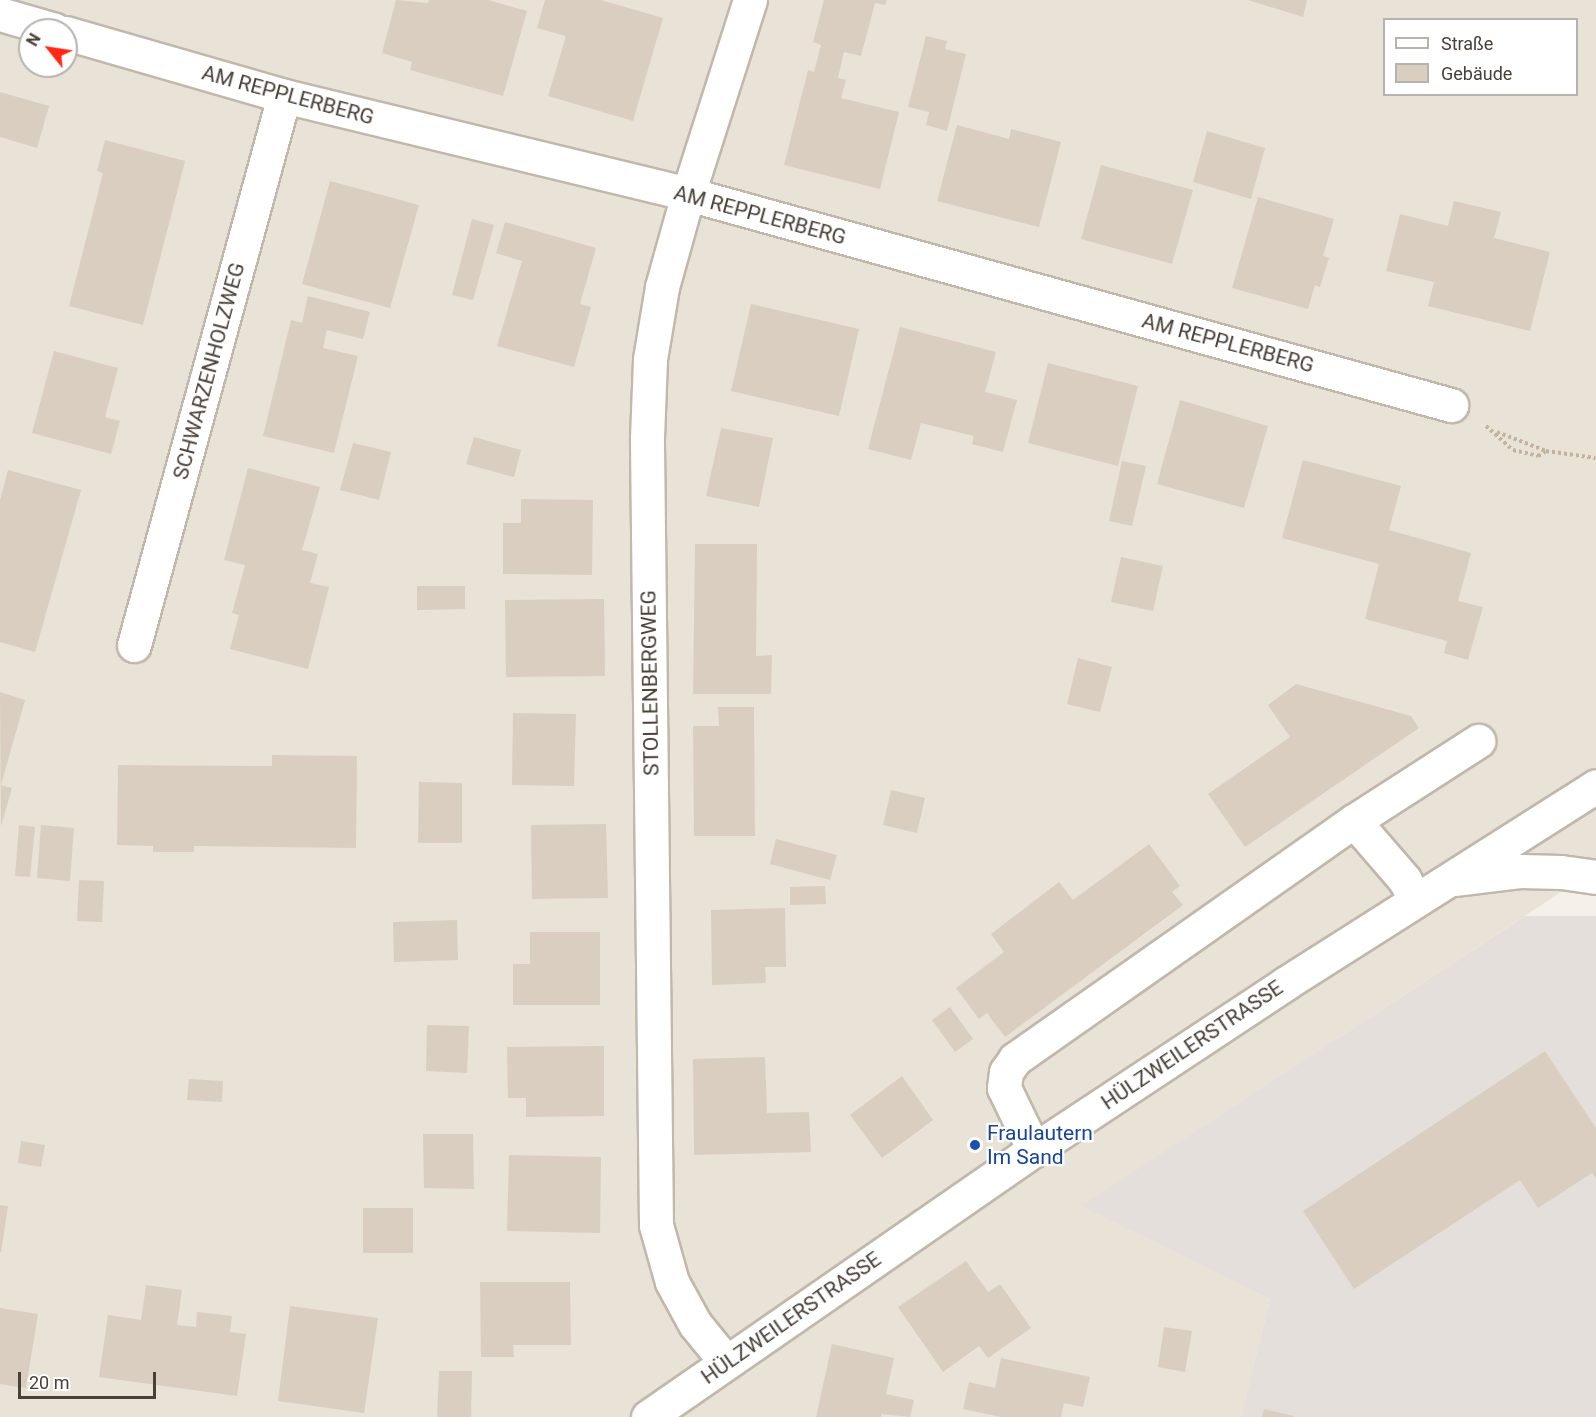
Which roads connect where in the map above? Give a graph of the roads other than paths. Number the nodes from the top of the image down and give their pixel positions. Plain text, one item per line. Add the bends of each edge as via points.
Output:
1 (750, 0) edge
2 (0, 14) edge
3 (18, 19) edge
4 (78, 36) edge
5 (284, 96) junction
6 (688, 194) junction
7 (1451, 405) road end
8 (134, 645) dead end
9 (1478, 741) dead end
10 (1596, 786) edge
11 (1354, 821) junction
12 (1596, 877) edge
13 (1445, 881) junction
14 (1416, 899) junction
15 (1034, 1150) junction
16 (726, 1362) junction
17 (648, 1417) edge

1 - 6 street, STOLLENBERGWEG
2 - 3 street
4 - 5 street, AM REPPLERBERG
5 - 6 street, AM REPPLERBERG
5 - 8 street, SCHWARZENHOLZWEG
6 - 7 street, AM REPPLERBERG
6 - 16 street, STOLLENBERGWEG via 658,308 650,359 647,438 656,1225 672,1282 694,1324
9 - 11 street
10 - 13 street, HÜLZWEILERSTRASSE
11 - 14 street via 1404,879
11 - 15 street via 1015,1059 1006,1072 1004,1088
12 - 13 street via 1520,871
13 - 14 street, HÜLZWEILERSTRASSE
14 - 15 street, HÜLZWEILERSTRASSE
15 - 16 street, HÜLZWEILERSTRASSE
16 - 17 street, HÜLZWEILERSTRASSE

